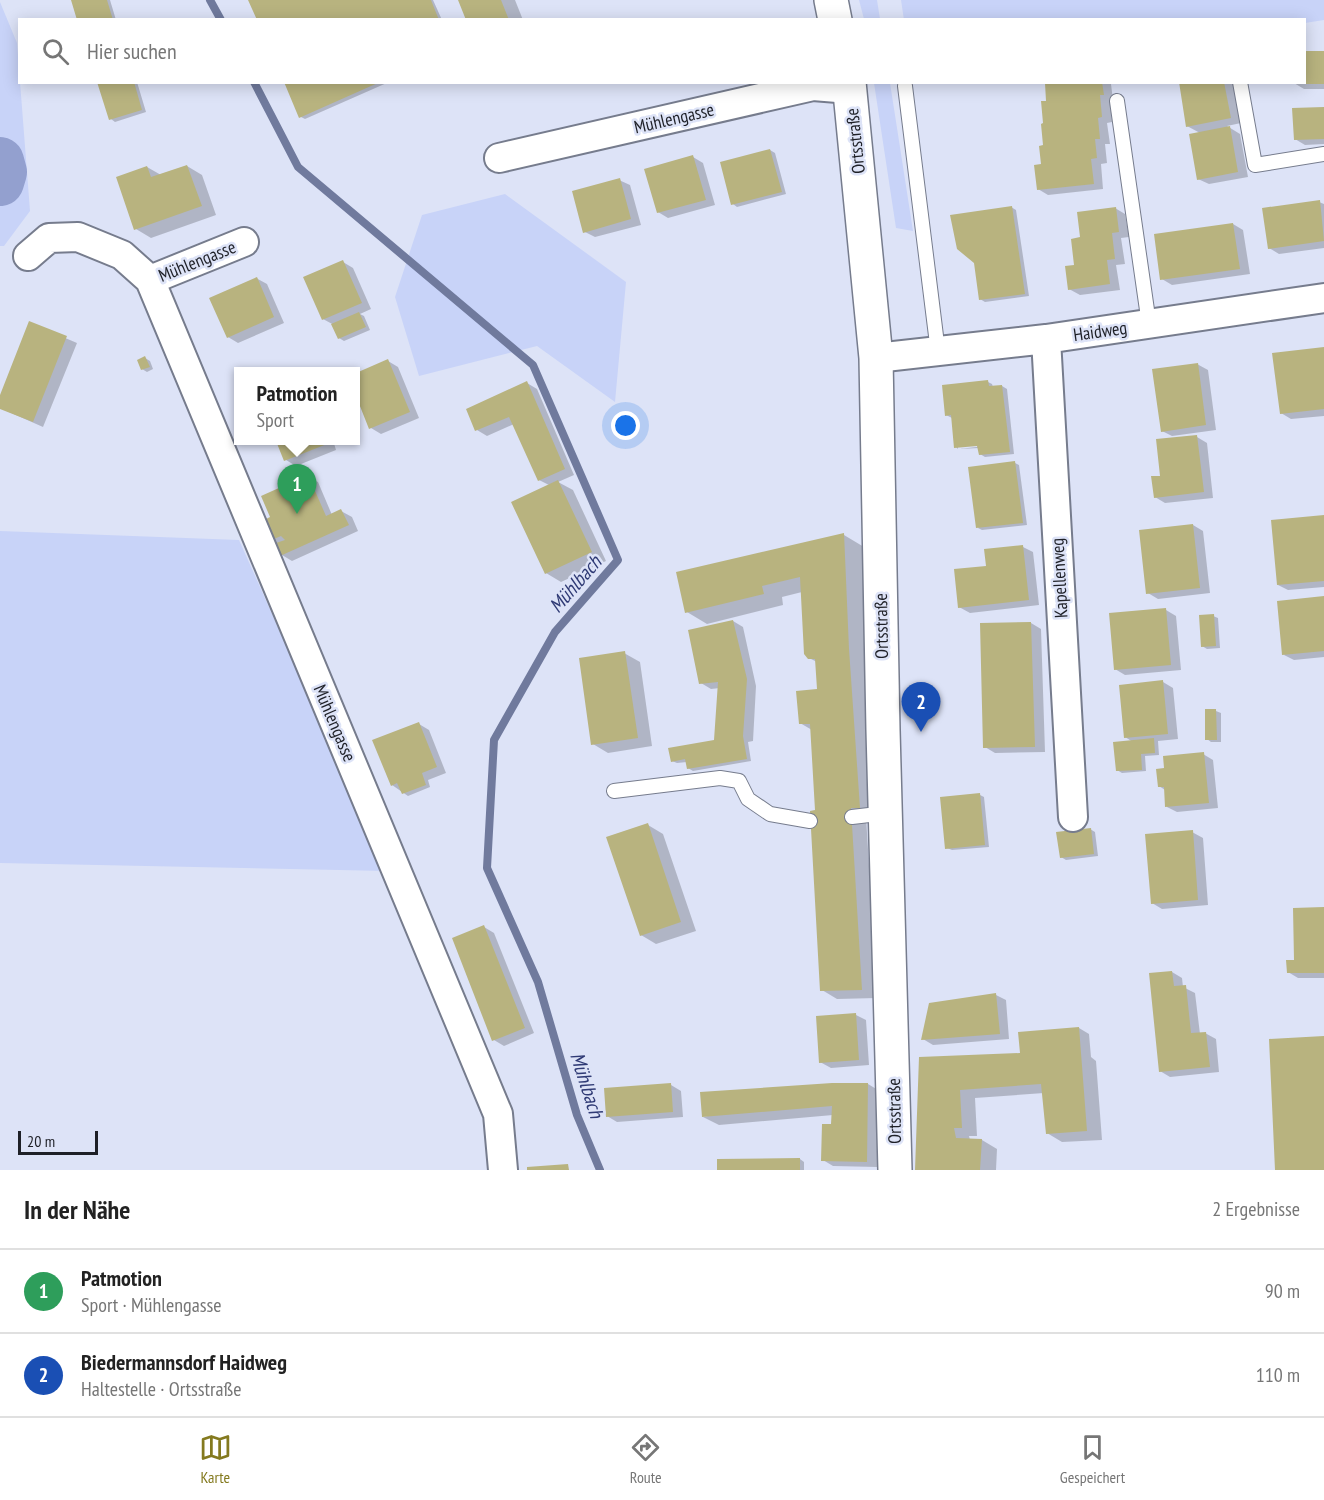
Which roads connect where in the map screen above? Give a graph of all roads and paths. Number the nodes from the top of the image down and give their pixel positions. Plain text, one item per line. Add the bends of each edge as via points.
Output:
1 (831, 0) edge
2 (835, 18) edge
3 (1240, 84) edge
4 (849, 86) edge
5 (905, 86) dead end
6 (1117, 101) dead end
7 (1324, 154) edge
8 (499, 158) dead end
9 (243, 242) dead end
10 (28, 256) dead end
11 (150, 280) junction
12 (1324, 298) edge
13 (1149, 324) junction
14 (1046, 339) junction
15 (938, 352) junction
16 (876, 358) junction
17 (614, 791) dead end
18 (886, 813) junction
19 (852, 817) dead end
20 (1073, 817) dead end
21 (810, 821) dead end
22 (503, 1170) edge
23 (894, 1170) edge

1 - 2 street
3 - 7 lane via 1255,165
4 - 8 street, Mühlengasse via 813,86
4 - 16 street, Ortsstraße
5 - 15 lane
6 - 13 lane
9 - 11 street, Mühlengasse
10 - 11 street, Mühlengasse via 50,238 78,237 122,255
11 - 22 street, Mühlengasse via 498,1114
12 - 13 street, Haidweg
13 - 14 street, Haidweg
14 - 15 street, Haidweg
14 - 20 street, Kapellenweg
15 - 16 street, Haidweg
16 - 18 street, Ortsstraße
17 - 21 lane via 720,778 738,781 748,799 770,814
18 - 19 lane
18 - 23 street, Ortsstraße

